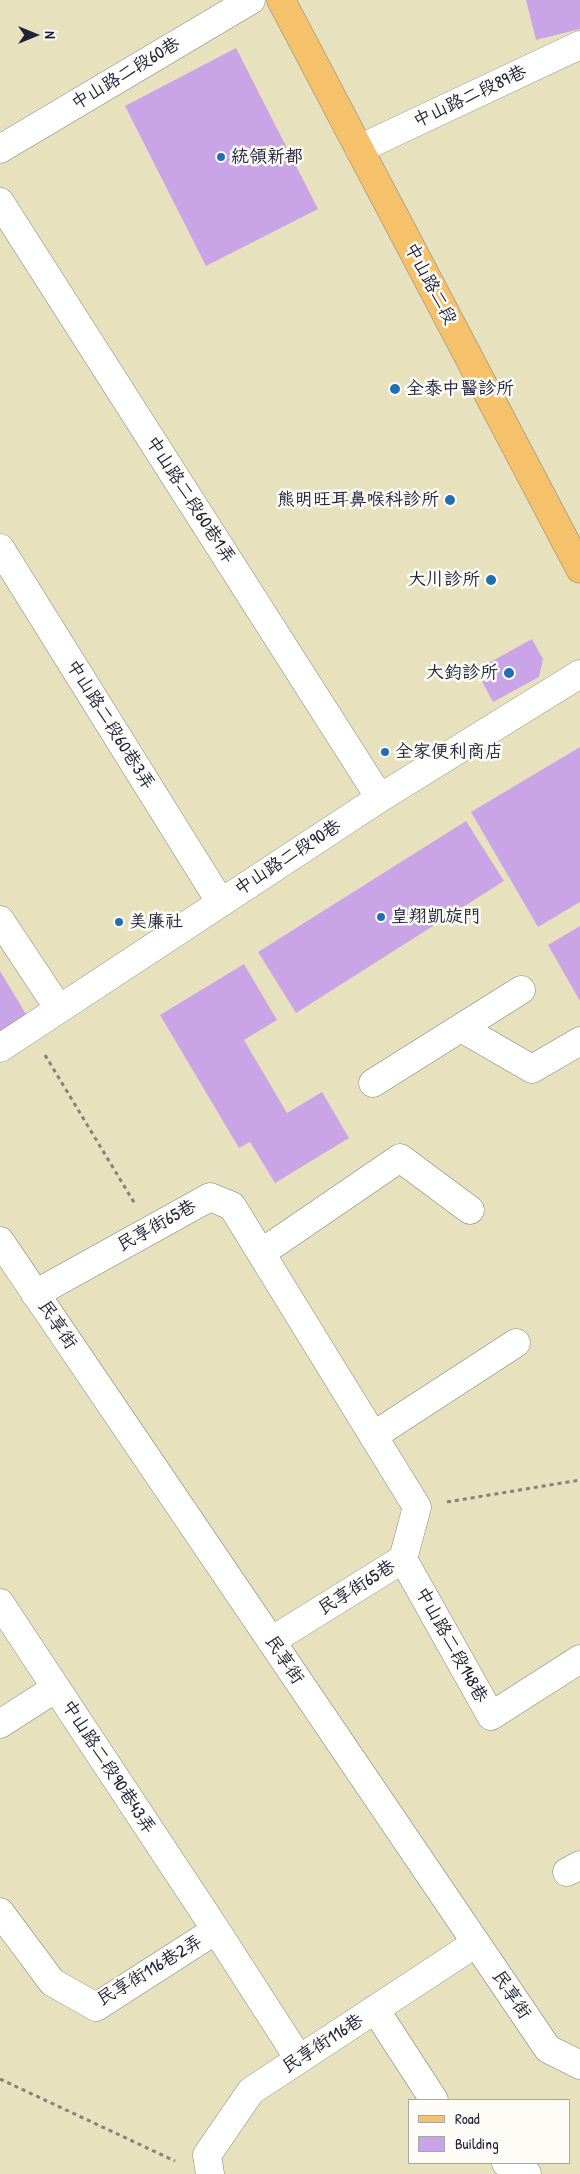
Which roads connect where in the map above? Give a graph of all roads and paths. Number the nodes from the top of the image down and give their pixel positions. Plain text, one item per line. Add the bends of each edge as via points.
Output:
1 (251, 0) edge
2 (281, 0) edge
3 (580, 45) edge
4 (0, 149) edge
5 (359, 149) junction
6 (0, 202) edge
7 (0, 548) edge
8 (580, 569) edge
9 (580, 674) edge
10 (380, 798) junction
11 (221, 902) junction
12 (0, 920) edge
13 (521, 990) dead end
14 (59, 1009) junction
15 (461, 1028) junction
16 (29, 1029) junction
17 (580, 1041) edge
18 (0, 1048) edge
19 (373, 1083) dead end
20 (470, 1210) dead end
21 (151, 1230) junction
22 (0, 1241) edge
23 (261, 1253) junction
24 (35, 1294) junction
25 (516, 1343) dead end
26 (374, 1436) junction
27 (580, 1480) edge
28 (417, 1506) junction
29 (404, 1559) junction
30 (0, 1603) edge
31 (271, 1641) junction
32 (580, 1659) edge
33 (56, 1688) junction
34 (0, 1724) edge
35 (0, 1912) edge
36 (216, 1930) junction
37 (476, 1943) junction
38 (375, 2009) junction
39 (298, 2060) junction
40 (580, 2065) edge
41 (0, 2079) edge
42 (433, 2099) edge
43 (177, 2162) dead end
44 (508, 2164) edge
45 (210, 2174) edge
46 (527, 2174) edge

1 - 4 street, 中山路二段60巷
2 - 5 main road, 中山路二段
3 - 5 street, 中山路二段89巷
5 - 8 main road, 中山路二段
6 - 10 street, 中山路二段60巷1弄
7 - 11 street, 中山路二段60巷3弄
9 - 10 street, 中山路二段90巷
10 - 11 street, 中山路二段90巷
11 - 14 street, 中山路二段90巷
12 - 14 street
13 - 15 street
14 - 16 street, 中山路二段90巷
15 - 17 street via 532,1069
15 - 19 street
16 - 18 street, 中山路二段90巷
16 - 21 path
20 - 23 street via 400,1158
21 - 23 street, 民享街65巷 via 210,1198 232,1206
21 - 24 street, 民享街65巷
22 - 24 street, 民享街
23 - 26 street, 民享街65巷
24 - 31 street, 民享街
25 - 26 street
26 - 28 street, 民享街65巷
27 - 28 path
28 - 29 street, 民享街65巷
29 - 31 street, 民享街65巷
29 - 32 street, 中山路二段148巷 via 491,1716
30 - 33 street, 中山路二段90巷43弄
31 - 37 street, 民享街
33 - 34 street
33 - 36 street, 中山路二段90巷43弄
35 - 36 street, 民享街116巷2弄 via 52,1982 96,2007
36 - 39 street, 民享街116巷2弄
37 - 38 street, 民享街116巷
37 - 40 street, 民享街 via 548,2049
38 - 39 street, 民享街116巷
38 - 42 street
39 - 45 street, 民享街116巷 via 251,2091 207,2155
41 - 43 path
44 - 46 street

